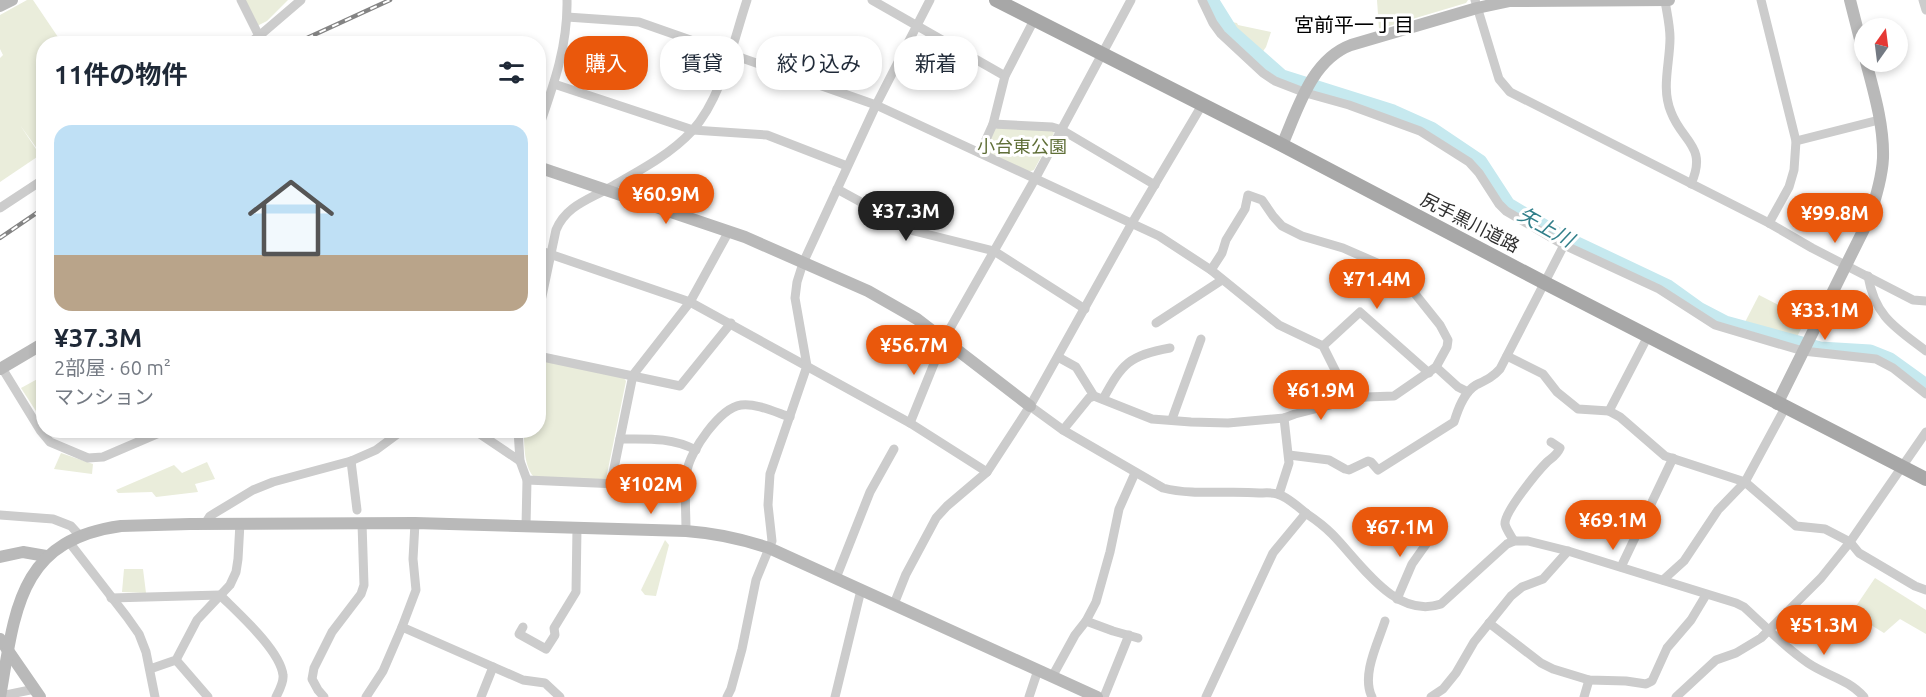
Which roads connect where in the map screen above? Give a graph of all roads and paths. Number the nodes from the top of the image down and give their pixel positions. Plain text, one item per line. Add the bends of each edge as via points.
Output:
1 (12, 0) edge
2 (241, 0) edge
3 (301, 0) edge
4 (567, 0) edge
5 (747, 0) edge
6 (872, 0) edge
7 (930, 0) edge
8 (996, 0) edge
9 (1131, 0) edge
10 (1202, 0) edge
11 (1667, 0) edge
12 (1761, 0) edge
13 (1850, 0) edge
14 (1923, 0) edge
15 (1476, 4) edge
16 (0, 6) edge
17 (1926, 10) edge
18 (567, 17) junction
19 (1855, 18) edge
20 (1034, 20) junction
21 (918, 26) junction
22 (259, 36) joint
23 (678, 36) edge
24 (735, 36) edge
25 (1102, 55) junction
26 (744, 59) edge
27 (1868, 72) edge
28 (1005, 76) junction
29 (554, 84) junction
30 (1308, 88) junction
31 (716, 90) edge
32 (876, 105) junction
33 (1202, 105) junction
34 (546, 107) edge
35 (1880, 120) junction
36 (993, 124) junction
37 (693, 130) junction
38 (1062, 130) junction
39 (1796, 141) junction
40 (1282, 145) junction
41 (980, 153) junction
42 (847, 165) junction
43 (546, 170) edge
44 (1035, 179) junction
45 (36, 184) edge
46 (1691, 184) junction
47 (1155, 185) junction
48 (607, 189) junction
49 (837, 189) junction
50 (0, 208) edge
51 (1132, 223) junction
52 (1769, 223) junction
53 (729, 231) junction
54 (1564, 245) junction
55 (994, 251) junction
56 (546, 252) edge
57 (551, 254) junction
58 (803, 262) junction
59 (1846, 265) junction
60 (1211, 270) junction
61 (1868, 276) junction
62 (546, 277) edge
63 (1222, 280) junction
64 (1545, 283) junction
65 (1926, 301) edge
66 (690, 302) junction
67 (1085, 309) junction
68 (731, 323) junction
69 (1156, 323) dead end
70 (1648, 336) junction
71 (944, 339) junction
72 (1202, 339) dead end
73 (1323, 346) junction
74 (36, 348) edge
75 (1170, 348) dead end
76 (1803, 351) junction
77 (1926, 351) edge
78 (1507, 356) junction
79 (1058, 357) junction
80 (546, 358) edge
81 (807, 366) junction
82 (1, 368) edge
83 (1433, 370) junction
84 (633, 375) junction
85 (1468, 392) junction
86 (1926, 394) edge
87 (1099, 397) junction
88 (1350, 400) junction
89 (1030, 406) junction
90 (1781, 406) junction
91 (1609, 411) junction
92 (790, 417) junction
93 (1284, 418) junction
94 (1172, 419) junction
95 (910, 423) junction
96 (36, 424) edge
97 (1063, 430) junction
98 (1926, 432) edge
99 (47, 438) edge
100 (141, 438) edge
101 (149, 438) edge
102 (392, 438) edge
103 (486, 438) edge
104 (519, 438) edge
105 (620, 439) junction
106 (142, 441) junction
107 (1551, 441) dead end
108 (894, 448) dead end
109 (696, 450) junction
110 (1289, 455) junction
111 (1673, 458) junction
112 (520, 460) junction
113 (351, 461) junction
114 (1903, 468) junction
115 (987, 472) junction
116 (1136, 473) junction
117 (1926, 479) edge
118 (527, 480) junction
119 (1745, 482) junction
120 (611, 483) junction
121 (686, 487) junction
122 (1278, 494) junction
123 (357, 510) dead end
124 (1306, 513) junction
125 (0, 515) edge
126 (240, 523) junction
127 (362, 523) junction
128 (415, 523) junction
129 (205, 524) junction
130 (526, 526) junction
131 (577, 528) junction
132 (686, 531) junction
133 (1434, 533) dead end
134 (81, 537) junction
135 (1514, 541) junction
136 (69, 542) junction
137 (1850, 542) junction
138 (769, 548) junction
139 (1568, 551) junction
140 (46, 556) junction
141 (0, 557) edge
142 (1621, 567) junction
143 (836, 578) junction
144 (1663, 580) junction
145 (861, 590) junction
146 (1926, 590) edge
147 (220, 595) junction
148 (1706, 595) junction
149 (111, 597) junction
150 (1397, 599) junction
151 (894, 604) junction
152 (1086, 621) junction
153 (1385, 621) dead end
154 (1489, 623) junction
155 (402, 627) junction
156 (523, 627) dead end
157 (1768, 630) junction
158 (0, 639) edge
159 (8, 650) junction
160 (176, 660) junction
161 (493, 667) junction
162 (150, 669) junction
163 (1038, 670) junction
164 (1053, 677) junction
165 (1589, 680) junction
166 (38, 693) edge
167 (0, 696) edge
168 (155, 697) edge
169 (208, 697) edge
170 (276, 697) edge
171 (324, 697) edge
172 (366, 697) edge
173 (481, 697) edge
174 (560, 697) edge
175 (727, 697) edge
176 (835, 697) edge
177 (1029, 697) edge
178 (1096, 697) edge
179 (1104, 697) edge
180 (1206, 697) edge
181 (1372, 697) edge
182 (1431, 697) edge
183 (1584, 697) edge
184 (1676, 697) edge
185 (1864, 697) edge

1 - 16 street
2 - 22 street
3 - 22 street
4 - 18 street
5 - 24 street
6 - 21 street
7 - 21 street
8 - 20 main road, 尻手黒川道路
9 - 25 street
10 - 30 street via 1221,34 1247,58 1275,81
11 - 15 street
11 - 46 street via 1667,98 1697,157
12 - 39 street
13 - 19 street
14 - 17 street
15 - 30 street via 1339,50 1322,65
15 - 46 street via 1498,79 1509,92
18 - 23 street via 639,22
18 - 29 street via 566,38
20 - 25 main road, 尻手黒川道路
20 - 28 street
21 - 28 street
21 - 32 street
25 - 33 main road, 尻手黒川道路
25 - 38 street
26 - 32 street
27 - 35 street
28 - 36 street
29 - 34 street
29 - 37 street
30 - 40 street
30 - 54 street via 1420,131 1468,162 1506,211
31 - 37 street
32 - 41 street
32 - 42 street
33 - 40 main road, 尻手黒川道路
33 - 47 street
35 - 39 street
35 - 59 street via 1883,159 1877,191 1868,221
36 - 38 street
36 - 41 street
37 - 42 street via 767,135
37 - 48 street via 675,147
38 - 44 street
38 - 47 street
39 - 52 street via 1789,187
40 - 64 main road, 尻手黒川道路
41 - 44 street
42 - 49 street
43 - 48 street
44 - 51 street
44 - 55 street
45 - 50 street
46 - 52 street
47 - 51 street
48 - 53 street
48 - 57 street via 561,218
49 - 55 street via 914,231
49 - 58 street
51 - 60 street
51 - 67 street
52 - 59 street
53 - 58 street
53 - 66 street
54 - 64 street
54 - 76 street via 1659,289 1715,326
55 - 67 street
55 - 71 street
56 - 57 street
57 - 62 street
57 - 66 street
58 - 71 street via 868,291
58 - 81 street via 795,298
59 - 61 street
59 - 76 street
60 - 63 street
60 - 83 street via 1245,209 1248,195 1262,200 1282,226 1400,275 1448,340
61 - 65 street via 1913,300
61 - 77 street via 1874,298 1887,320
63 - 69 street
63 - 73 street via 1279,325
64 - 70 main road, 尻手黒川道路
64 - 78 street
66 - 68 street
66 - 84 street
67 - 79 street
68 - 81 street
68 - 84 street via 680,386
70 - 90 main road, 尻手黒川道路
70 - 91 street
71 - 89 street
71 - 95 street
72 - 94 street
73 - 83 street via 1360,312
73 - 88 street
74 - 82 street
75 - 87 street via 1130,360
76 - 86 street via 1876,359
76 - 90 street
78 - 85 street via 1494,376
78 - 91 street via 1543,374 1578,409
79 - 87 street via 1076,367
79 - 89 street
80 - 84 street
81 - 92 street
81 - 95 street
82 - 96 street
83 - 85 street
83 - 88 street via 1394,396
84 - 105 street
85 - 110 street via 1454,422 1378,470 1368,461 1349,470 1329,460
87 - 94 street via 1152,419
87 - 97 street via 1089,398
88 - 93 street
89 - 97 street
89 - 115 street
90 - 114 main road, 尻手黒川道路
90 - 119 street
91 - 111 street via 1665,456
92 - 109 street via 754,405 730,408
92 - 138 street via 770,474
93 - 94 street via 1228,423
93 - 110 street
95 - 115 street
97 - 116 street
98 - 114 street
99 - 106 street via 88,458 104,457
100 - 106 street
101 - 106 street
102 - 113 street
103 - 112 street
104 - 112 street
105 - 109 street via 670,440
105 - 120 street
107 - 135 street via 1560,448 1558,454 1526,486 1506,516 1505,524
108 - 143 street via 870,492
109 - 121 street via 687,470
110 - 122 street
111 - 119 street
111 - 142 street
112 - 118 street
113 - 123 street
113 - 129 street via 253,490 210,516
114 - 117 main road, 尻手黒川道路
114 - 137 street
115 - 151 street via 936,518
116 - 122 street via 1179,492
116 - 152 street via 1119,509 1096,602
118 - 120 street
118 - 130 street
119 - 137 street via 1796,526 1825,529
119 - 144 street via 1718,510 1684,561
120 - 121 street
121 - 132 street
122 - 124 street
124 - 150 street
124 - 180 street via 1273,553
125 - 134 street via 53,519 71,525
126 - 127 street
126 - 129 street
126 - 147 street via 236,572
127 - 128 street
127 - 171 street via 364,585 332,632 314,668 312,679
128 - 130 street
128 - 155 street via 416,590
129 - 134 street via 122,526
130 - 131 street
131 - 132 street
131 - 156 street via 576,592 554,628 555,635 546,648 519,634
132 - 138 street via 718,534
133 - 150 street via 1412,564
134 - 136 street
135 - 139 street
135 - 150 street via 1441,604 1421,608
136 - 140 street
136 - 149 street
137 - 146 street via 1859,553
137 - 157 street via 1821,578
138 - 143 street
138 - 175 street via 756,580 742,649
139 - 142 street
139 - 154 street via 1542,579 1511,596
140 - 141 street via 23,552
140 - 159 street via 26,586
142 - 144 street
143 - 145 street
144 - 148 street
145 - 151 street
145 - 176 street
147 - 149 street
147 - 160 street via 197,620
147 - 170 street via 258,634 281,667 284,677
148 - 157 street via 1744,607
148 - 165 street via 1691,620 1666,648 1652,681 1646,684
149 - 162 street via 139,634
151 - 163 street
152 - 164 street
152 - 179 street via 1134,637
153 - 181 street via 1371,665
154 - 165 street via 1541,663
154 - 182 street via 1456,673
155 - 161 street
155 - 172 street via 383,671
157 - 184 street via 1736,653 1716,660
157 - 185 street via 1792,652 1848,683
158 - 159 street
159 - 166 street
159 - 167 street
160 - 162 street
160 - 169 street
161 - 173 street
161 - 174 street via 523,680 545,682
162 - 168 street
163 - 164 street
163 - 177 street
164 - 178 street
165 - 183 street
166 - 167 street

